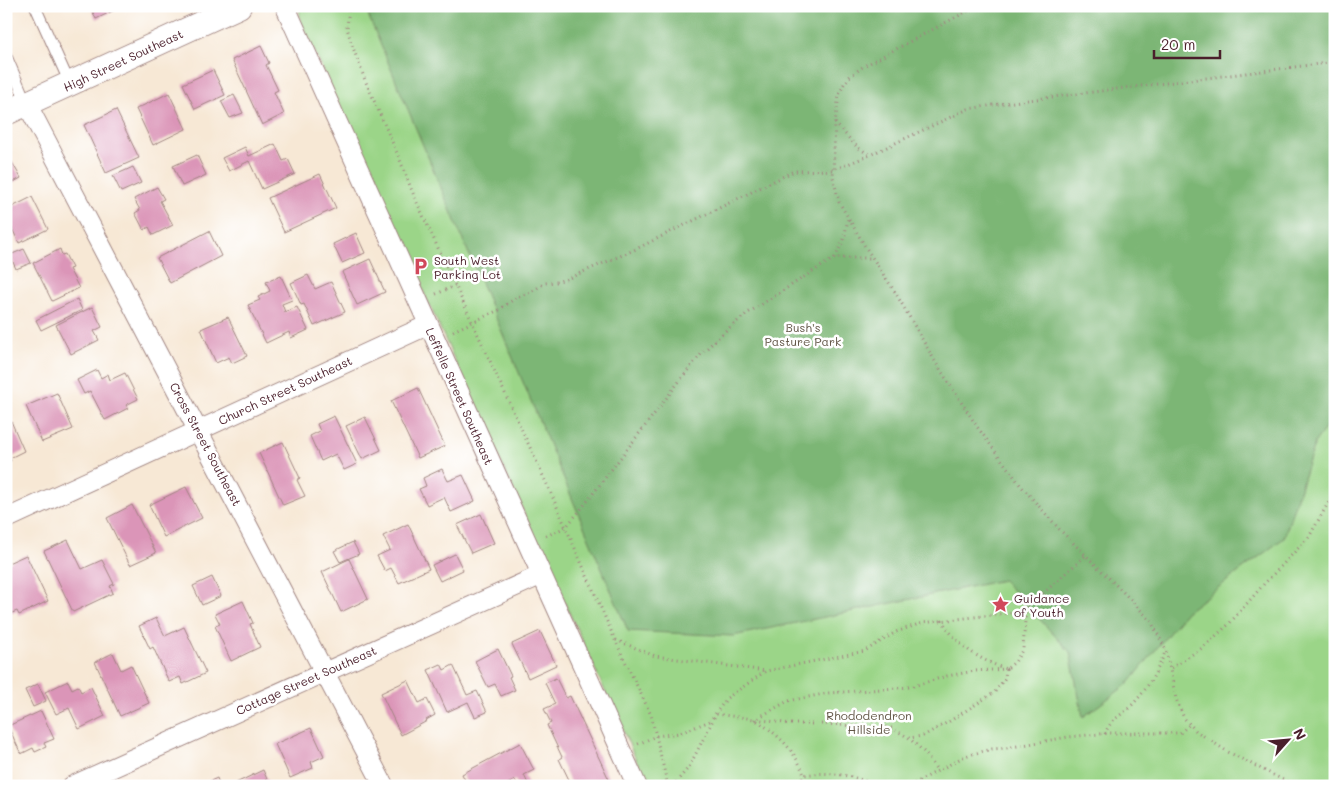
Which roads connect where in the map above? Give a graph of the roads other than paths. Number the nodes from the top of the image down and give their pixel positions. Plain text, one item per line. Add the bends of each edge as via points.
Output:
1 (35, 6) edge
2 (239, 6) edge
3 (285, 6) edge
4 (6, 55) edge
5 (70, 84) junction
6 (17, 108) edge
7 (431, 332) junction
8 (199, 430) junction
9 (6, 518) edge
10 (541, 575) junction
11 (324, 671) junction
12 (72, 786) edge
13 (384, 786) edge
14 (637, 786) edge

1 - 5 lane
2 - 5 street, High Street Southeast
3 - 7 street, Leffelle Street Southeast
4 - 6 lane
5 - 6 street, High Street Southeast
6 - 8 street, Cross Street Southeast
7 - 8 street, Church Street Southeast
7 - 10 street, Leffelle Street Southeast
8 - 9 street, Church Street Southeast
8 - 11 street, Cross Street Southeast
10 - 11 street, Cottage Street Southeast
10 - 14 street, Leffelle Street Southeast
11 - 12 street, Cottage Street Southeast
11 - 13 street, Cross Street Southeast

